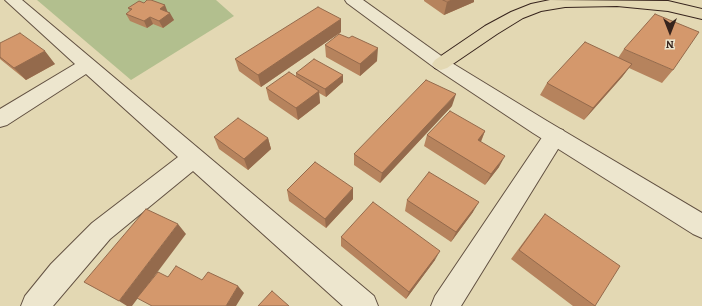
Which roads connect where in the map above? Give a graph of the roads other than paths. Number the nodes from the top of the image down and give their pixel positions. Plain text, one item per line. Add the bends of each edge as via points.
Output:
1 (13, 0) edge
2 (353, 0) edge
3 (702, 14) edge
4 (441, 64) junction
5 (88, 65) junction
6 (0, 118) edge
7 (555, 136) junction
8 (194, 158) junction
9 (702, 226) edge
10 (35, 306) edge
11 (364, 306) edge
12 (445, 306) edge

1 - 5 street
2 - 4 street
3 - 4 highway via 668,6 617,1 565,2 537,7 490,30
4 - 7 street
5 - 6 street
5 - 8 street
7 - 9 street
7 - 12 street
8 - 10 street via 101,230
8 - 11 street

